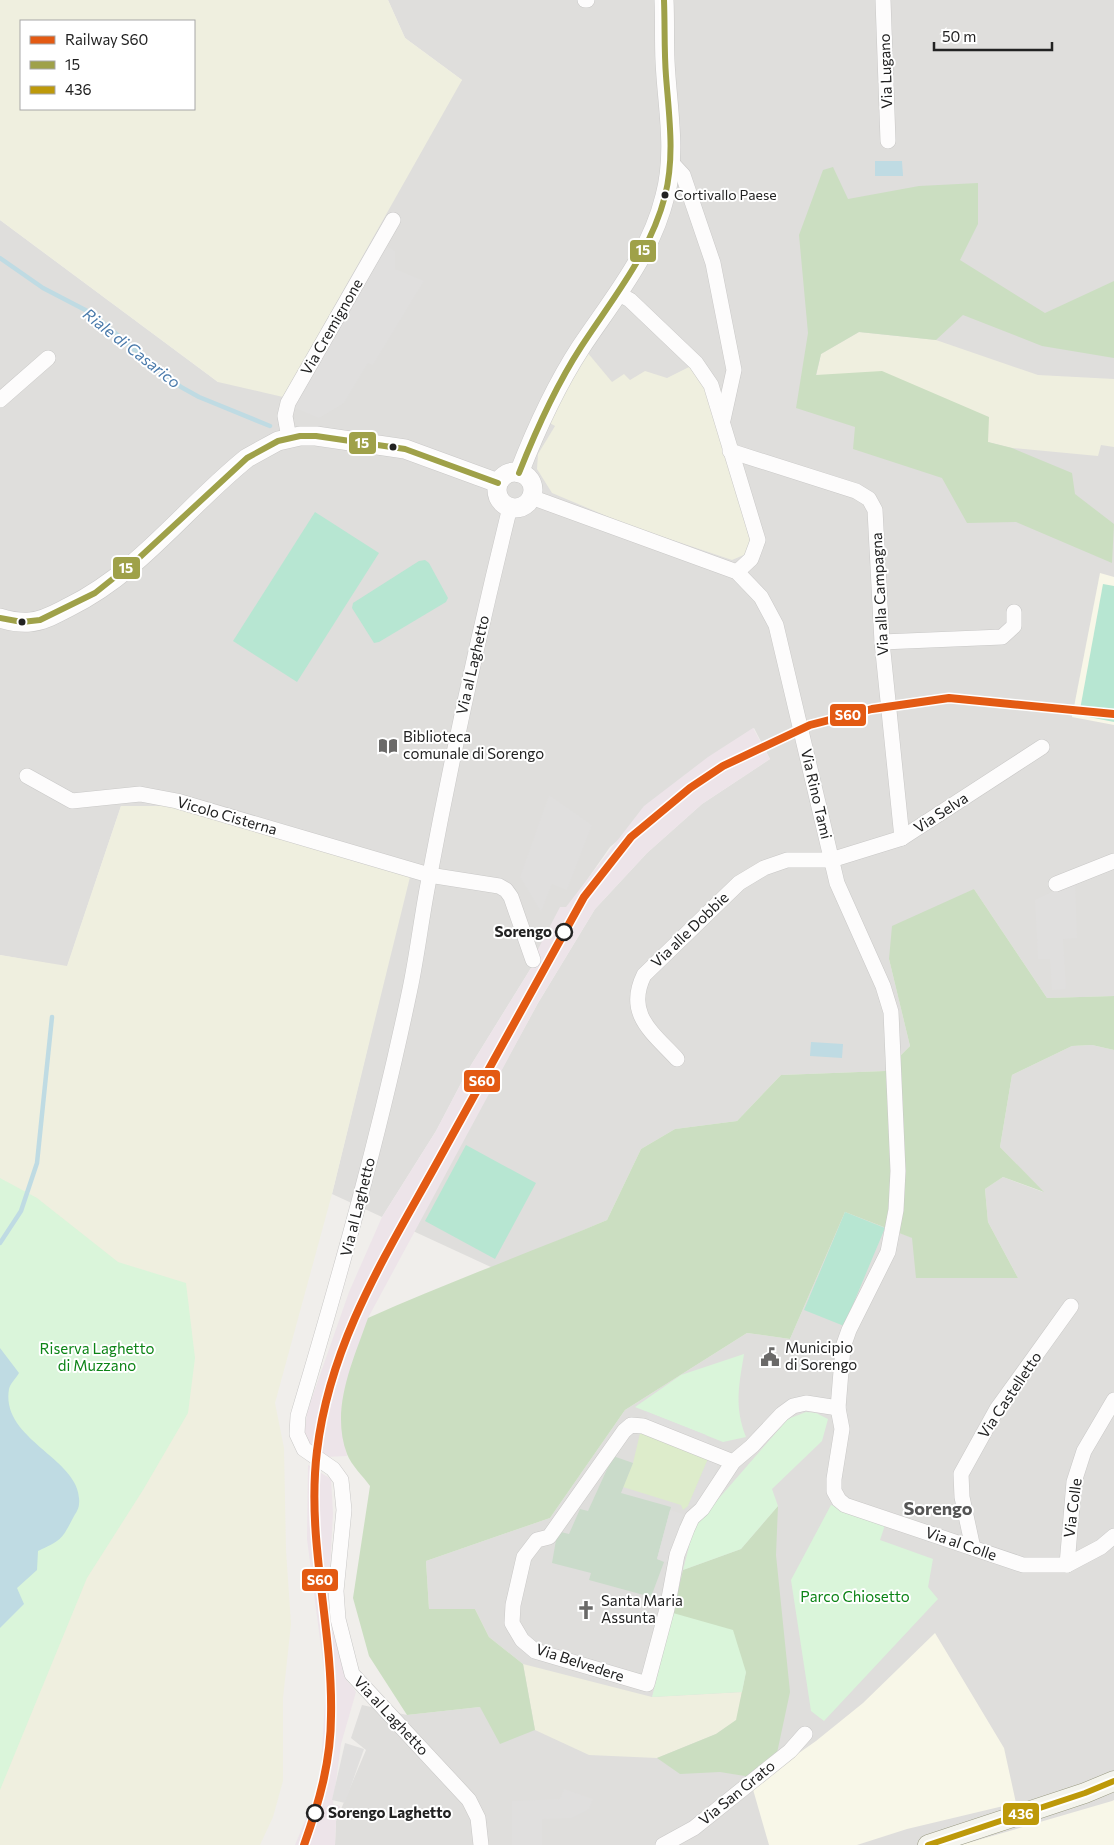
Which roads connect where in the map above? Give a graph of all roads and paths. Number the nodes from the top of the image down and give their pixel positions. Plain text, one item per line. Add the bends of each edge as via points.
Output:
1 (664, 0) edge
2 (883, 0) edge
3 (888, 141) dead end
4 (670, 161) junction
5 (393, 220) dead end
6 (619, 294) junction
7 (48, 358) dead end
8 (0, 400) edge
9 (722, 421) junction
10 (289, 438) junction
11 (730, 451) junction
12 (519, 473) junction
13 (498, 483) junction
14 (531, 497) junction
15 (510, 507) junction
16 (737, 572) junction
17 (1014, 612) dead end
18 (0, 618) edge
19 (882, 642) junction
20 (1042, 746) dead end
21 (27, 776) dead end
22 (902, 838) junction
23 (831, 860) junction
24 (1114, 861) edge
25 (429, 875) junction
26 (1056, 884) dead end
27 (533, 960) dead end
28 (677, 1059) dead end
29 (896, 1210) joint
30 (1070, 1306) dead end
31 (1114, 1400) edge
32 (838, 1408) junction
33 (732, 1462) junction
34 (1114, 1536) edge
35 (973, 1548) junction
36 (1066, 1564) junction
37 (805, 1734) dead end
38 (1114, 1781) edge
39 (481, 1845) edge
40 (663, 1845) edge
41 (928, 1845) edge

1 - 4 street
2 - 3 street, Via Lugano
4 - 6 street via 666,195 658,219 646,248
4 - 9 street via 683,176 702,227 714,263 728,332 734,370
5 - 10 street, Via Cremignone via 288,403 285,416
6 - 9 street via 630,300 696,363 711,385
6 - 12 street via 554,393
7 - 8 street
9 - 11 street
10 - 13 street via 316,436 386,444
10 - 18 street via 268,445 247,458 120,577 94,594 48,618 32,622
11 - 16 street via 758,540 751,559
11 - 19 street, Via alla Campagna via 856,491 869,499 875,510
12 - 13 street via 505,476
12 - 14 street via 531,482
13 - 15 street via 499,498
14 - 15 street via 525,505
14 - 16 street, Via Rino Tami
15 - 25 street, Via al Laghetto via 467,686
16 - 23 street, Via Rino Tami via 761,597 776,625
17 - 19 street via 1014,626 1002,637
19 - 22 street, Via alla Campagna
20 - 22 street, Via Selva
21 - 25 street, Vicolo Cisterna via 72,801 140,794 177,801
22 - 23 street, Via Selva
23 - 28 street, Via alle Dobbie via 787,860 764,868 739,883 644,975 636,996 637,1010
23 - 29 street, Via Rino Tami via 837,883 883,986 891,1012 898,1171
24 - 26 street
25 - 27 street, Vicolo Cisterna via 494,885 506,890
25 - 39 street, Via al Laghetto via 389,1083 345,1259 298,1416 297,1434 304,1449 334,1469 345,1497 337,1601 338,1619 352,1674 469,1800 478,1818
29 - 32 street, Via al Colle via 888,1252 846,1338
30 - 35 street, Via Castelletto via 997,1410 961,1474 962,1497
31 - 36 street, Via Colle via 1084,1451 1074,1482
32 - 33 street, Via Belvedere via 806,1404 794,1406
32 - 35 street, Via al Colle via 842,1429 834,1491 839,1500
33 - 33 street, Via Belvedere via 643,1426 631,1425 549,1537 537,1540 524,1557 512,1623 522,1640 535,1651 647,1684 668,1609 677,1555 692,1518 702,1509
34 - 36 street, Via al Colle via 1101,1547
35 - 36 street, Via al Colle via 1023,1565
37 - 40 street, Via San Grato via 790,1751 694,1828
38 - 41 main road

